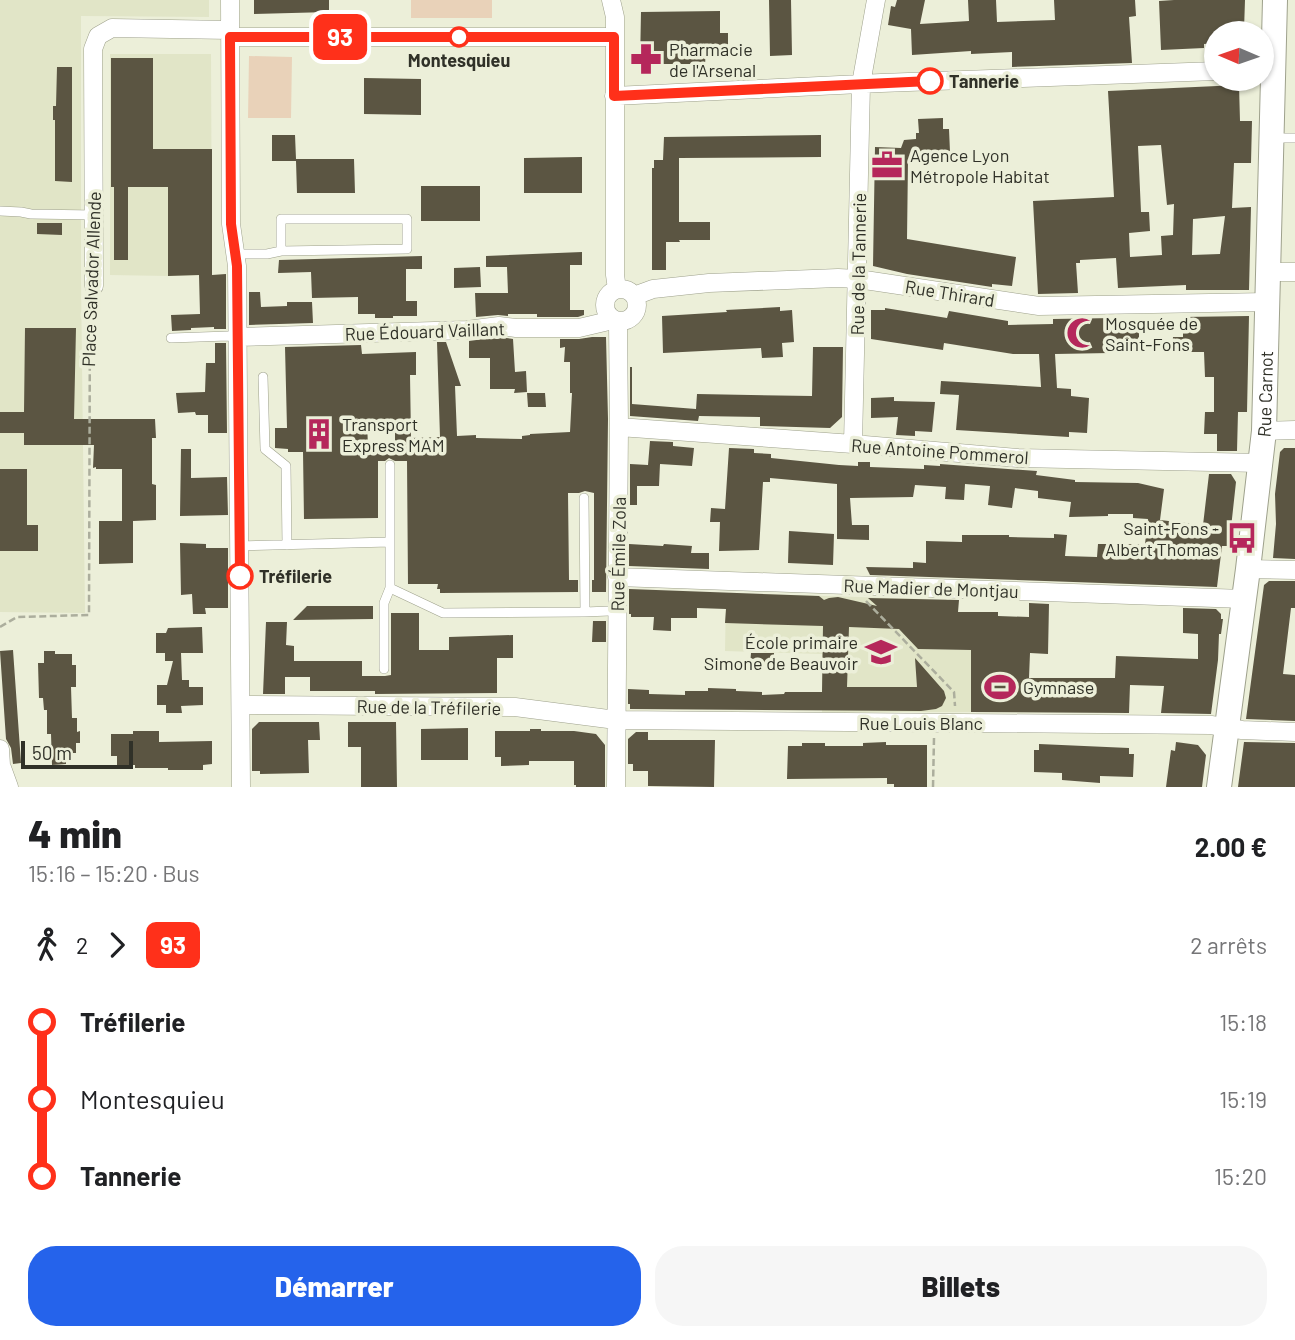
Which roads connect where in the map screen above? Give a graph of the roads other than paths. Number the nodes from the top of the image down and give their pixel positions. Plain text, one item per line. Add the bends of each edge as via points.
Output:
1 (230, 0) edge
2 (611, 0) edge
3 (876, 0) edge
4 (1275, 0) edge
5 (1273, 21) edge
6 (230, 34) junction
7 (614, 37) junction
8 (1204, 71) edge
9 (861, 84) junction
10 (1272, 91) edge
11 (614, 96) junction
12 (1283, 138) edge
13 (0, 211) edge
14 (94, 215) junction
15 (281, 251) junction
16 (236, 254) junction
17 (1268, 272) junction
18 (1295, 272) edge
19 (858, 279) junction
20 (94, 286) road end
21 (617, 289) junction
22 (634, 296) junction
23 (1266, 302) junction
24 (615, 321) junction
25 (172, 338) dead end
26 (237, 338) junction
27 (263, 377) dead end
28 (619, 427) junction
29 (1295, 430) edge
30 (1264, 431) junction
31 (853, 444) junction
32 (1261, 463) junction
33 (390, 465) dead end
34 (584, 498) dead end
35 (390, 542) junction
36 (287, 545) junction
37 (239, 546) junction
38 (1248, 569) junction
39 (1295, 569) edge
40 (617, 577) junction
41 (390, 588) junction
42 (1244, 598) junction
43 (609, 611) dead end
44 (584, 612) junction
45 (384, 669) dead end
46 (241, 705) junction
47 (616, 720) junction
48 (1226, 727) junction
49 (1295, 732) edge
50 (0, 749) edge
51 (9, 787) edge
52 (241, 787) edge
53 (616, 787) edge
54 (1219, 787) edge

1 - 6 street
2 - 7 street, Rue Émile Zola
3 - 9 street, Rue de la Tannerie
4 - 5 main road, Rue Carnot
6 - 7 street
6 - 14 street, Place Salvador Allende via 112,28 98,36 93,50
6 - 16 street via 231,224
7 - 11 street, Rue Émile Zola
8 - 9 street
9 - 11 street
9 - 19 street, Rue de la Tannerie
10 - 12 main road, Rue Carnot
11 - 21 street, Rue Émile Zola
12 - 17 main road, Rue Carnot
13 - 14 lane
14 - 20 street, Place Salvador Allende
15 - 15 lane via 407,249 407,219 281,219
15 - 16 lane
16 - 26 street
17 - 18 street
17 - 23 main road, Rue Carnot
19 - 22 street, Rue Thirard via 709,283 653,289
19 - 23 street, Rue Thirard via 1039,306
19 - 31 street, Rue de la Tannerie
21 - 22 street
21 - 24 street, Rue Émile Zola via 610,292 604,307
22 - 24 street via 637,303 632,317
23 - 30 main road, Rue Carnot
24 - 26 street, Rue Édouard Vaillant via 579,328 499,326
24 - 28 street, Rue Émile Zola
25 - 26 lane
26 - 37 street
27 - 36 lane via 265,449 286,466
28 - 31 street, Rue Antoine Pommerol
28 - 40 street, Rue Émile Zola
29 - 30 street
30 - 32 main road, Rue Carnot
31 - 32 street, Rue Antoine Pommerol via 1018,458
32 - 38 main road, Rue Carnot
33 - 35 lane
34 - 44 lane
35 - 36 lane
35 - 41 lane
36 - 37 lane
37 - 46 street
38 - 39 street
38 - 42 main road, Rue Carnot
40 - 42 street, Rue Madier de Montjau
40 - 47 street, Rue Émile Zola
41 - 44 lane via 443,613
41 - 45 lane via 384,603
42 - 48 main road, Rue Carnot
43 - 44 lane
46 - 47 street, Rue de la Tréfilerie via 515,708
46 - 52 street
47 - 48 street, Rue Louis Blanc
47 - 53 street, Rue Émile Zola
48 - 49 street, Rue Louis Blanc
48 - 54 main road, Rue Carnot
50 - 51 street

